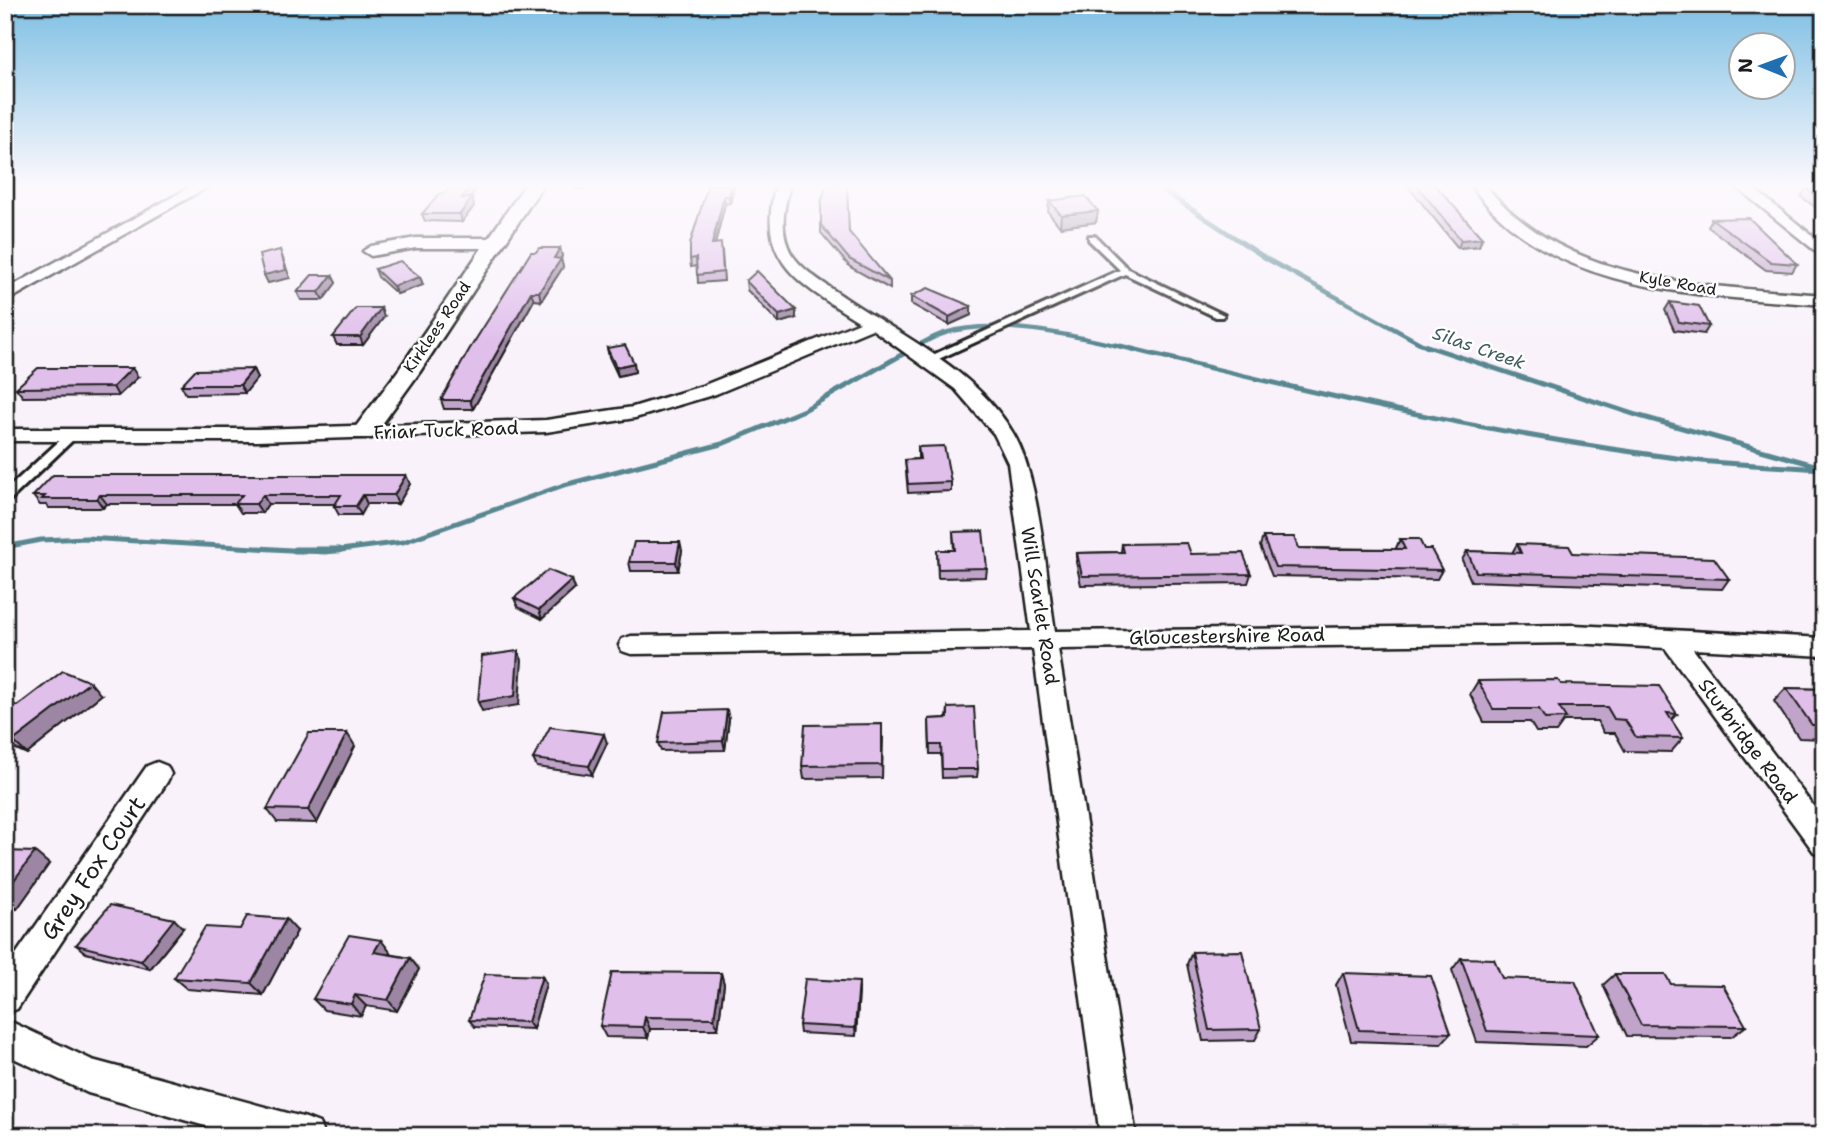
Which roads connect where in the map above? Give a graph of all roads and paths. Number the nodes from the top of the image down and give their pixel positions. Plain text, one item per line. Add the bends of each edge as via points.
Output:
1 (110, 238) edge
2 (494, 238) edge
3 (778, 238) edge
4 (1092, 238) dead end
5 (1534, 238) edge
6 (1806, 238) edge
7 (490, 243) junction
8 (371, 251) dead end
9 (1824, 253) edge
10 (1125, 271) junction
11 (5, 298) edge
12 (1824, 300) edge
13 (1219, 315) dead end
14 (870, 324) junction
15 (929, 360) junction
16 (363, 433) junction
17 (5, 435) edge
18 (72, 435) junction
19 (5, 498) edge
20 (1045, 638) junction
21 (1672, 639) junction
22 (631, 645) dead end
23 (1824, 647) edge
24 (157, 774) dead end
25 (1824, 843) edge
26 (5, 998) edge
27 (5, 1036) edge
28 (306, 1136) edge
29 (1118, 1136) edge

1 - 11 street
2 - 7 street, Kirklees Road
3 - 14 street, Will Scarlet Road via 781,250 801,273
4 - 10 lane
5 - 12 street, Kyle Road via 1591,265 1656,282
6 - 9 street
7 - 8 street via 416,243
7 - 16 street, Kirklees Road
10 - 13 lane
10 - 15 lane
14 - 15 street, Will Scarlet Road
14 - 16 street, Friar Tuck Road via 709,390 635,412 546,426
15 - 20 street, Will Scarlet Road via 990,411 1014,453
16 - 18 street, Friar Tuck Road
17 - 18 street, Friar Tuck Road
18 - 19 lane
20 - 21 street, Gloucestershire Road via 1574,634
20 - 22 street, Gloucestershire Road
20 - 29 street, Will Scarlet Road
21 - 23 street, Gloucestershire Road
21 - 25 street, Sturbridge Road
24 - 26 street, Grey Fox Court
27 - 28 street via 88,1076

